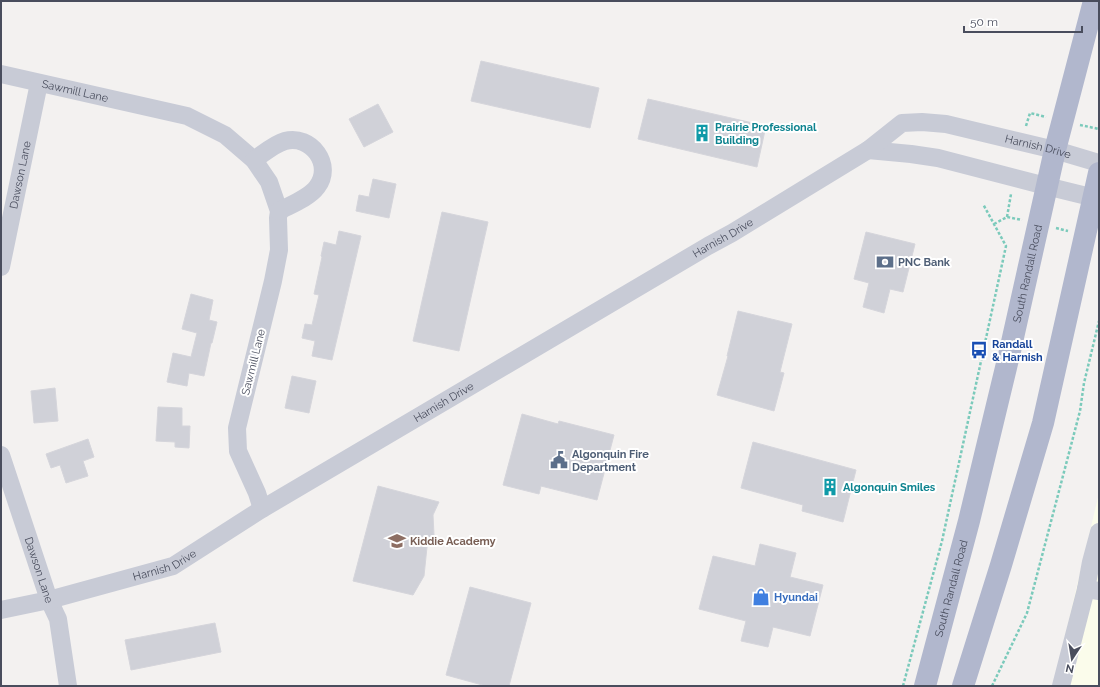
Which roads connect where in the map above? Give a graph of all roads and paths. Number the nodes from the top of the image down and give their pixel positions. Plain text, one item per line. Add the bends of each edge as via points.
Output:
1 (1094, 1) edge
2 (1, 74) edge
3 (39, 83) junction
4 (868, 150) junction
5 (1055, 150) junction
6 (254, 160) junction
7 (1099, 163) edge
8 (1099, 173) edge
9 (1046, 186) junction
10 (1096, 198) edge
11 (983, 204) dead end
12 (279, 212) junction
13 (1007, 217) dead end
14 (994, 224) junction
15 (1, 267) edge
16 (1099, 321) edge
17 (1, 455) edge
18 (262, 508) junction
19 (1099, 532) edge
20 (1092, 590) edge
21 (49, 600) junction
22 (1, 610) edge
23 (68, 686) edge
24 (904, 686) edge
25 (925, 686) edge
26 (963, 686) edge
27 (992, 686) edge
28 (1062, 686) edge

1 - 5 main road, South Randall Road
2 - 3 street, Sawmill Lane
3 - 6 street, Sawmill Lane via 187,116 225,136
3 - 15 street, Dawson Lane
4 - 5 street, Harnish Drive via 902,123 922,122 946,124
4 - 9 street via 938,158
4 - 18 street, Harnish Drive via 732,233
5 - 7 street, Harnish Drive
5 - 9 main road, South Randall Road
6 - 12 street, Sawmill Lane via 269,182
6 - 12 street via 276,145 296,140 306,143 320,157 323,167 318,187 311,194
8 - 10 main road
9 - 10 street
9 - 25 main road, South Randall Road via 969,521
10 - 26 main road via 1042,423
11 - 14 path
12 - 18 street, Sawmill Lane via 279,250 273,281 237,428 238,451
13 - 14 path
14 - 24 path via 1006,246 942,541
16 - 27 path via 1080,411 1027,613
17 - 21 street, Dawson Lane
18 - 21 street, Harnish Drive via 173,566
19 - 20 street via 1091,562
20 - 28 street
21 - 22 street, Harnish Drive
21 - 23 street, Dawson Lane via 58,619

